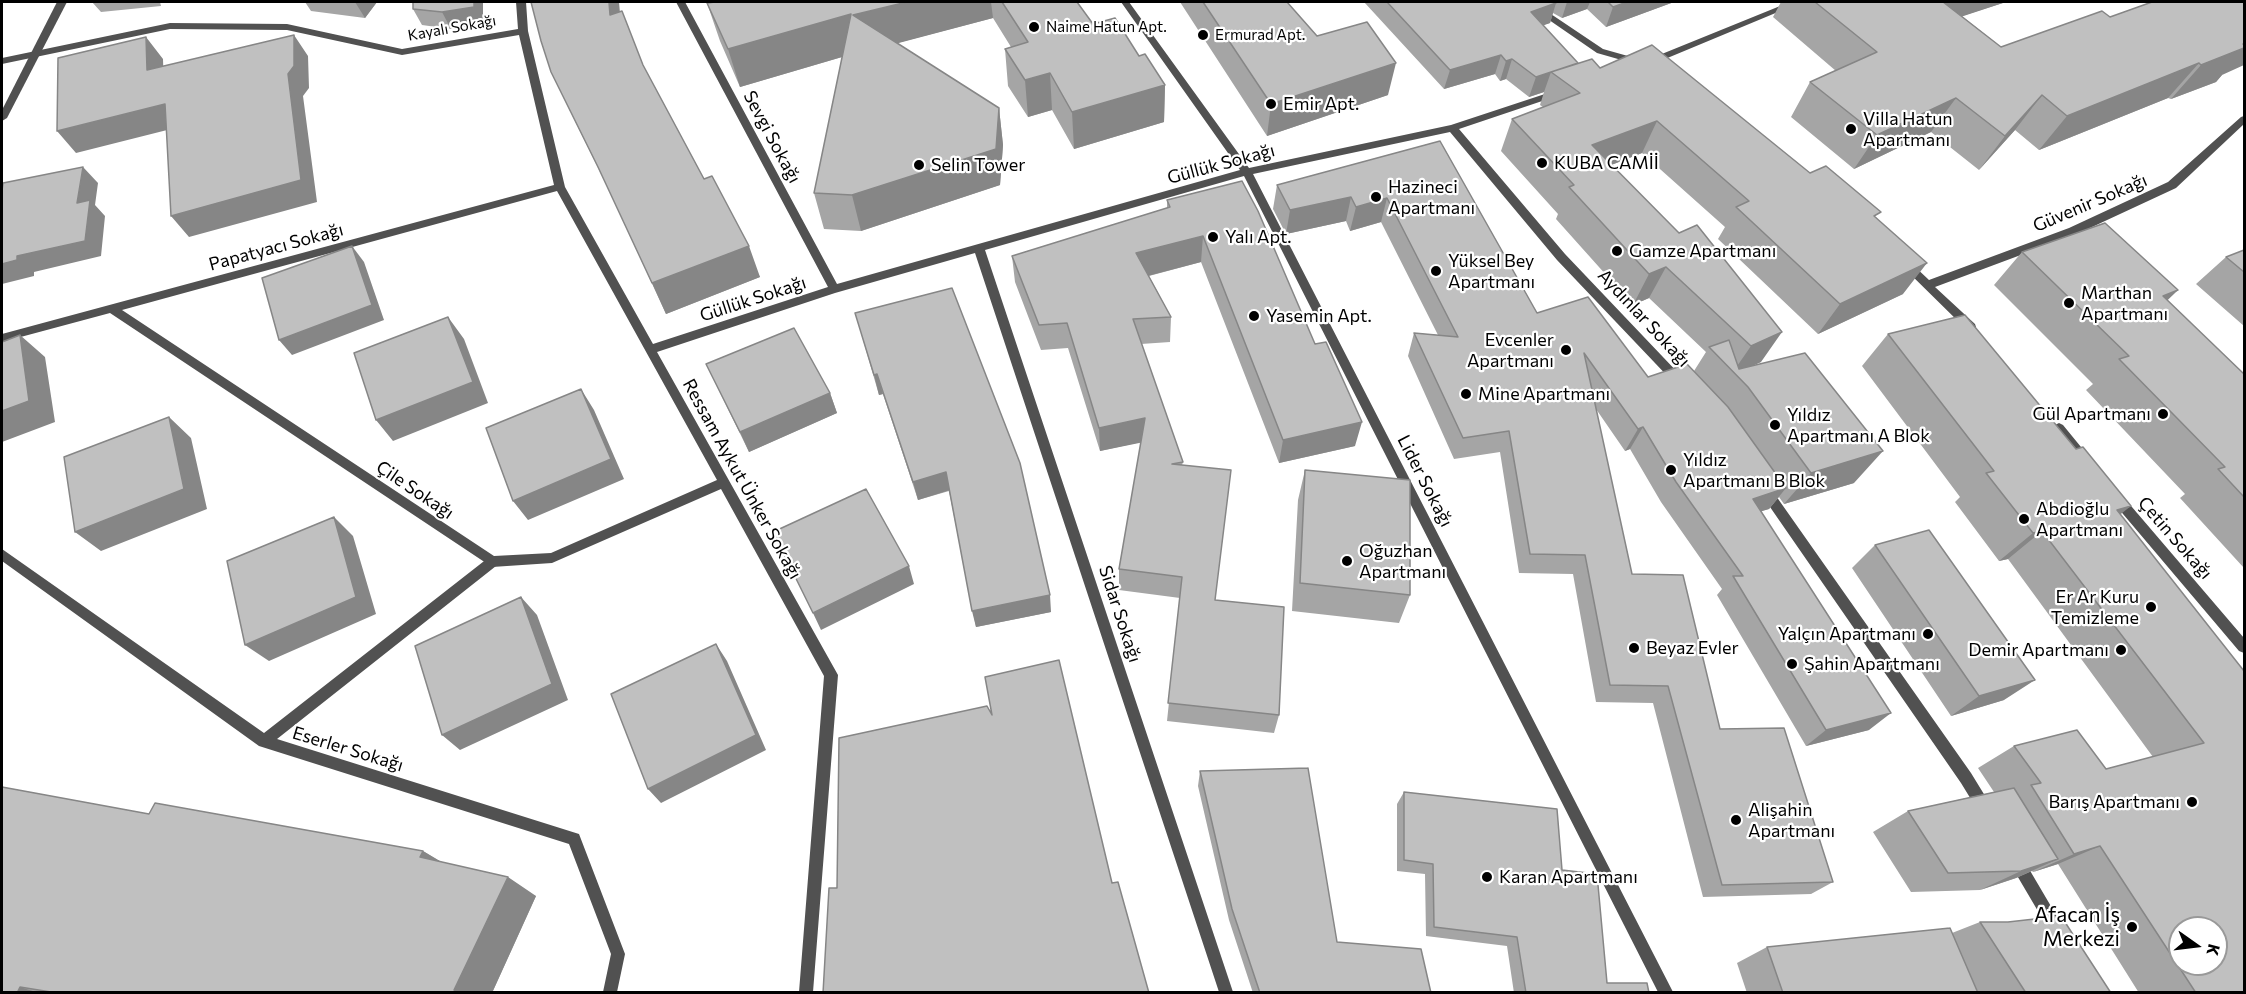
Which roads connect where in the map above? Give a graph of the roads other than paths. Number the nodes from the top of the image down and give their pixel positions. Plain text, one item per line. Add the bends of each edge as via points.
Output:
1 (62, 2) edge
2 (521, 2) edge
3 (680, 2) edge
4 (1125, 2) edge
5 (1528, 2) edge
6 (1797, 2) edge
7 (523, 31) junction
8 (33, 56) junction
9 (2, 61) edge
10 (1645, 64) junction
11 (1655, 70) edge
12 (1623, 72) edge
13 (1566, 90) edge
14 (2, 118) edge
15 (2244, 119) edge
16 (1452, 128) junction
17 (1247, 172) junction
18 (560, 187) junction
19 (979, 248) junction
20 (1902, 262) edge
21 (1928, 285) junction
22 (834, 289) junction
23 (113, 309) junction
24 (1981, 337) edge
25 (2, 338) edge
26 (650, 350) junction
27 (1688, 391) edge
28 (2049, 416) edge
29 (2094, 470) edge
30 (723, 483) junction
31 (1760, 483) edge
32 (2109, 489) edge
33 (2, 554) edge
34 (492, 562) junction
35 (2244, 647) edge
36 (264, 741) junction
37 (1991, 819) edge
38 (2009, 850) edge
39 (2064, 942) edge
40 (610, 993) edge
41 (806, 993) edge
42 (1226, 993) edge
43 (1666, 993) edge

1 - 8 street
2 - 7 street, Ressam Aykut Ünker Sokağı
3 - 22 street, Sevgi Sokağı
4 - 17 street, Lider Sokağı
5 - 10 street via 1600,51
6 - 10 street
7 - 8 street, Kayalı Sokağı via 402,52 288,27 170,26
7 - 18 street, Ressam Aykut Ünker Sokağı
8 - 9 street, Kayalı Sokağı
8 - 14 street
10 - 11 street
10 - 12 street
13 - 16 street, Güllük Sokağı
15 - 21 street, Güvenir Sokağı via 2172,185 2073,231
16 - 17 street, Güllük Sokağı
16 - 27 street, Aydınlar Sokağı via 1561,257
17 - 19 street, Güllük Sokağı
17 - 43 street, Lider Sokağı
18 - 23 street, Papatyacı Sokağı
18 - 26 street, Ressam Aykut Ünker Sokağı
19 - 22 street, Güllük Sokağı
19 - 42 street, Sidar Sokağı
20 - 21 street
21 - 24 street
22 - 26 street, Güllük Sokağı
23 - 25 street, Papatyacı Sokağı
23 - 34 street, Çile Sokağı
26 - 30 street, Ressam Aykut Ünker Sokağı
28 - 29 street
30 - 34 street via 552,558
30 - 41 street, Ressam Aykut Ünker Sokağı via 831,675
31 - 37 street
32 - 35 street, Çetin Sokağı
33 - 36 street, Eserler Sokağı
34 - 36 street
36 - 40 street, Eserler Sokağı via 574,839 618,954
38 - 39 street

